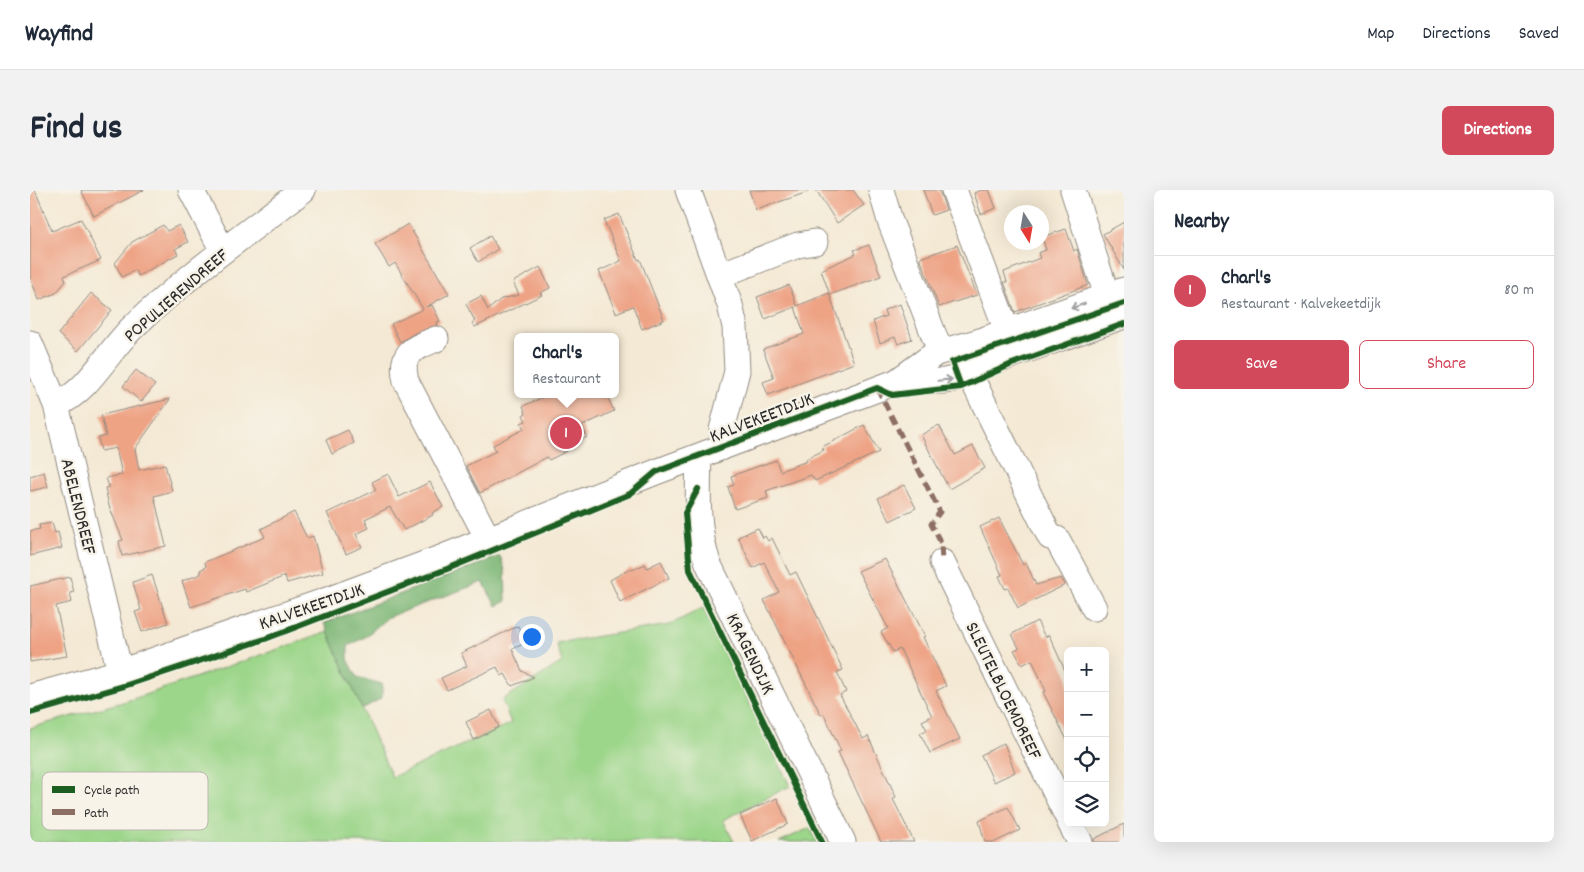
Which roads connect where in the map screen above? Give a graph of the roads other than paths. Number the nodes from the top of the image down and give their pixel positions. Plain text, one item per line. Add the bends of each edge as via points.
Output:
1 (191, 190) edge
2 (303, 190) edge
3 (688, 190) edge
4 (881, 190) edge
5 (954, 190) edge
6 (1073, 190) edge
7 (814, 242) dead end
8 (223, 252) junction
9 (720, 275) junction
10 (1115, 293) edge
11 (1124, 316) edge
12 (1007, 331) junction
13 (436, 338) dead end
14 (30, 343) edge
15 (940, 351) junction
16 (969, 374) junction
17 (896, 382) junction
18 (56, 405) junction
19 (725, 445) junction
20 (699, 456) junction
21 (488, 539) junction
22 (942, 562) dead end
23 (1094, 608) dead end
24 (120, 672) junction
25 (30, 697) edge
26 (1064, 810) edge
27 (1072, 827) edge
28 (843, 842) edge
29 (1080, 842) edge

1 - 8 street
2 - 8 street, POPULIERENDREEF
3 - 9 street
4 - 15 street
5 - 12 street
6 - 10 street
7 - 9 street
8 - 18 street, POPULIERENDREEF via 132,327 71,398
9 - 19 street via 735,327 737,371 722,430
10 -> 12 street, KALVEKEETDIJK
11 - 16 street, KALVEKEETDIJK via 987,364
12 - 15 street, KALVEKEETDIJK
13 - 21 street via 410,351 404,359 406,381
14 - 18 street, ABELENDREEF
15 - 17 street, KALVEKEETDIJK
17 -> 16 street, KALVEKEETDIJK via 945,381
16 - 23 street via 1050,537 1057,539
17 - 19 street, KALVEKEETDIJK
18 - 24 street, ABELENDREEF
19 - 20 street, KALVEKEETDIJK
20 - 21 street, KALVEKEETDIJK
20 - 28 street, KRAGENDIJK via 698,522 708,563
21 - 24 street, KALVEKEETDIJK via 330,600
22 - 26 street, SLEUTELBLOEMDREEF
24 - 25 street, KALVEKEETDIJK
27 - 29 street

